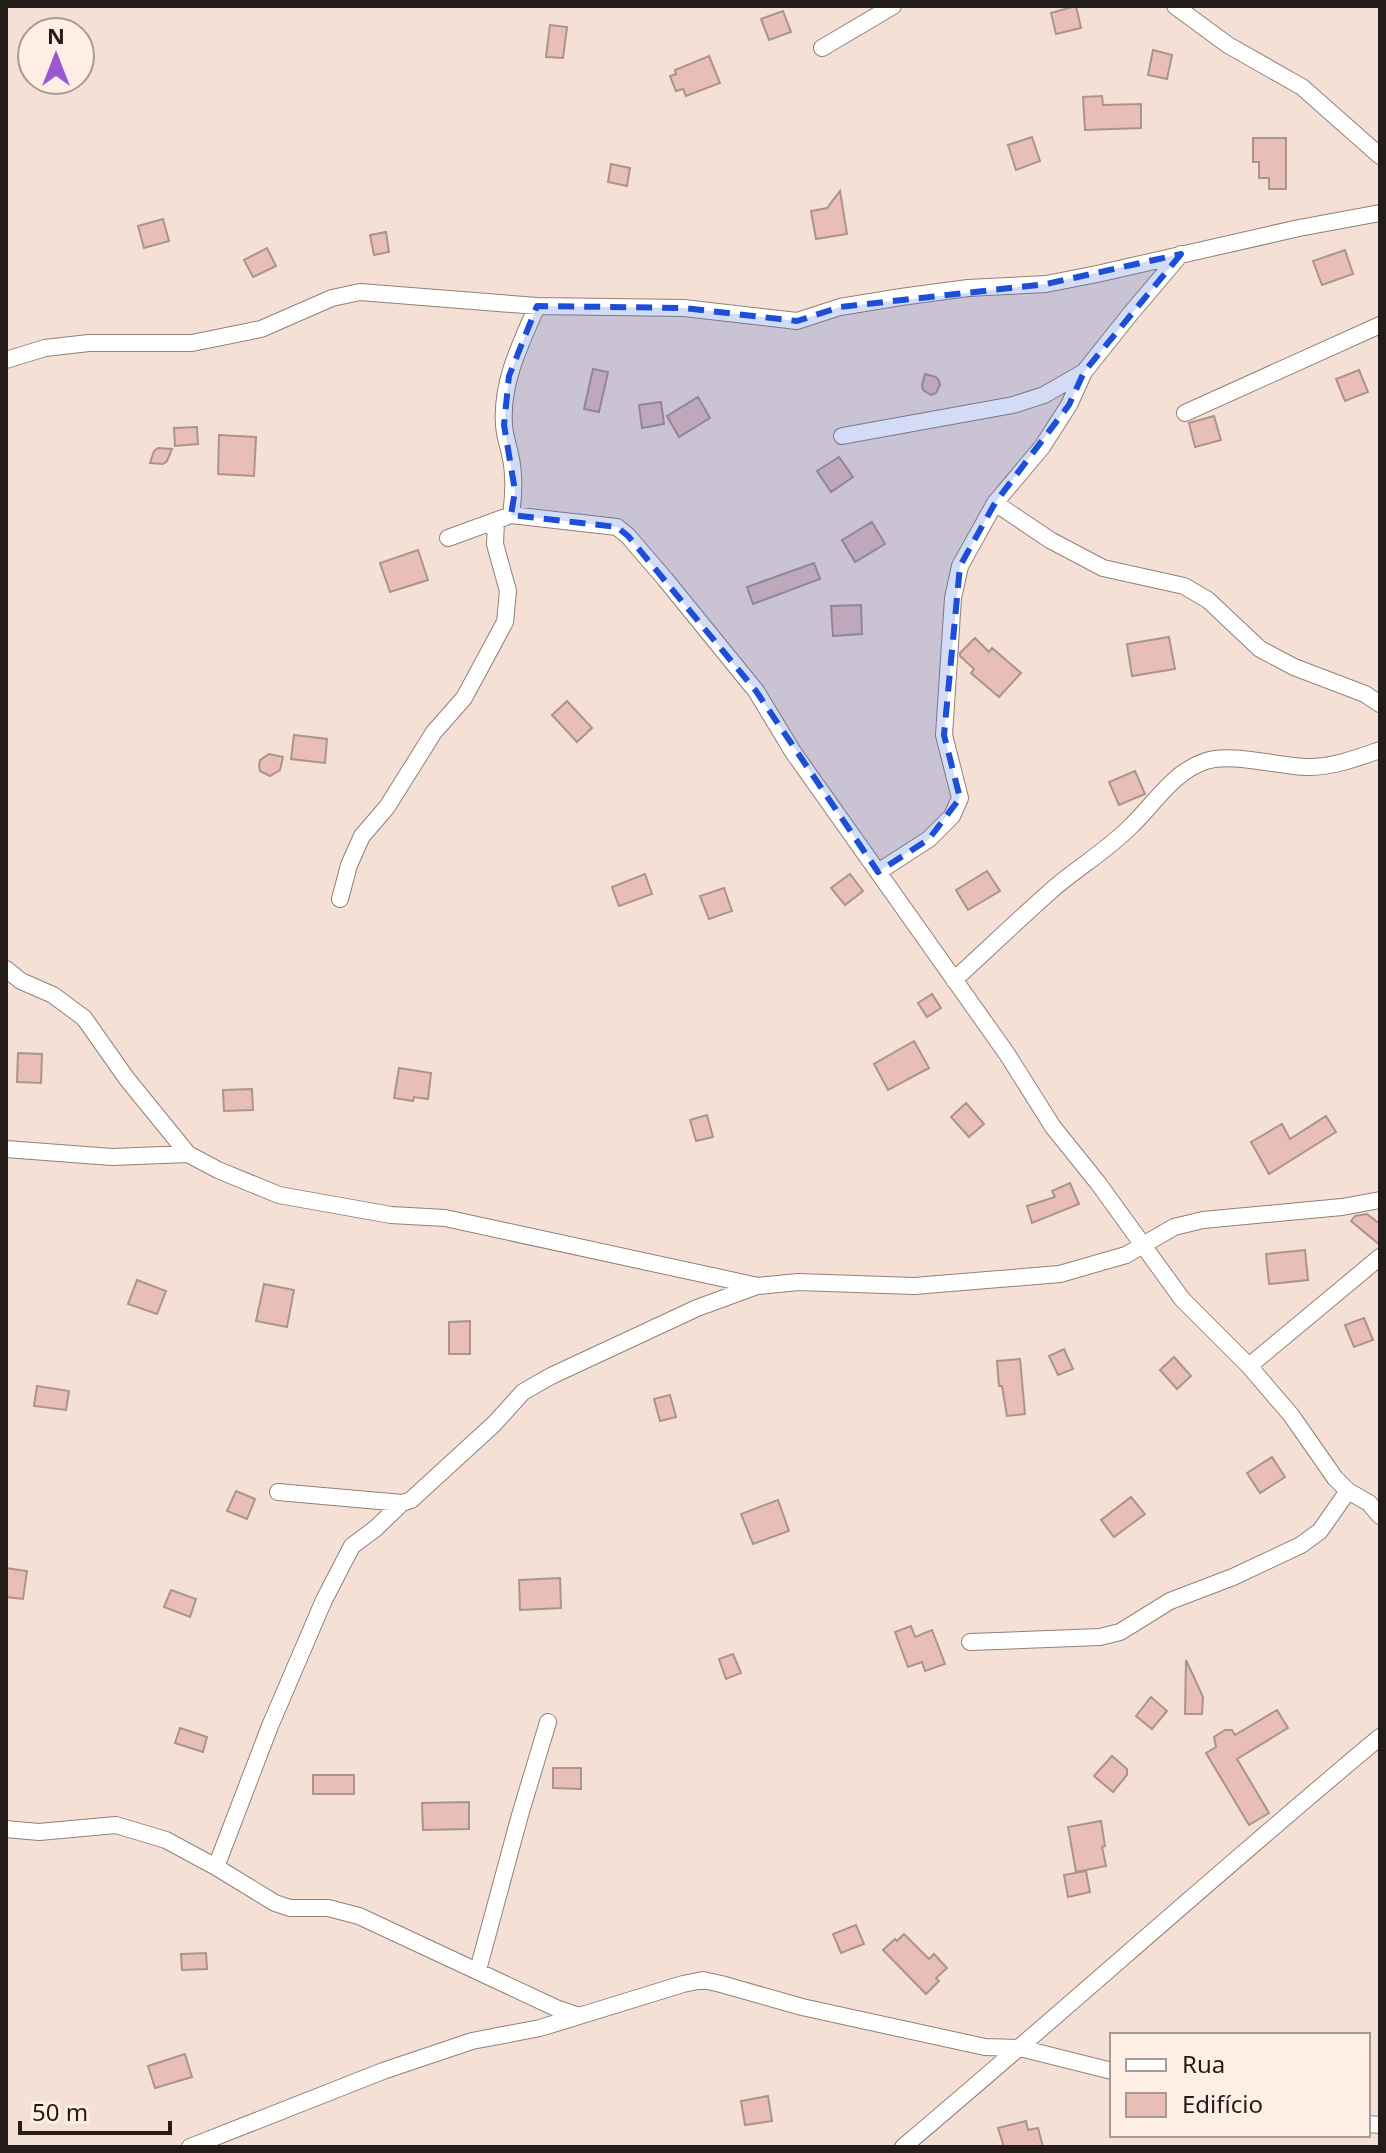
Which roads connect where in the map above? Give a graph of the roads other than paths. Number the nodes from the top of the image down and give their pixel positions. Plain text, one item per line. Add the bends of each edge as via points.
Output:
1 (893, 6) edge
2 (1175, 6) edge
3 (822, 48) dead end
4 (1380, 156) edge
5 (1380, 213) edge
6 (1181, 254) junction
7 (537, 306) junction
8 (1380, 325) edge
9 (6, 360) edge
10 (1084, 372) junction
11 (1185, 413) dead end
12 (842, 436) dead end
13 (995, 503) junction
14 (503, 518) junction
15 (448, 538) dead end
16 (1380, 704) edge
17 (1380, 750) edge
18 (878, 872) junction
19 (340, 899) dead end
20 (6, 969) edge
21 (954, 980) junction
22 (6, 1149) edge
23 (188, 1154) junction
24 (1380, 1200) edge
25 (1144, 1245) junction
26 (1380, 1257) edge
27 (758, 1286) junction
28 (1249, 1366) junction
29 (1348, 1491) junction
30 (278, 1492) dead end
31 (402, 1503) junction
32 (1380, 1516) edge
33 (970, 1642) dead end
34 (548, 1722) dead end
35 (1380, 1737) edge
36 (6, 1829) edge
37 (216, 1867) junction
38 (478, 1970) junction
39 (579, 2016) junction
40 (1020, 2048) junction
41 (1110, 2070) edge
42 (190, 2147) edge
43 (903, 2147) edge

1 - 3 street
2 - 4 street via 1228,45 1302,87
5 - 6 street
6 - 7 street via 1046,284 968,288 855,304 797,321 684,308
6 - 10 street
7 - 9 street via 360,292 332,298 261,329 192,343 89,343
7 - 14 street via 509,376 504,425 515,491
8 - 11 street
10 - 12 street via 1013,405
10 - 13 street via 1042,447
13 - 16 street via 1103,568 1184,586 1208,600 1260,649
13 - 18 street via 960,566 953,598 944,735 960,798 952,816 929,839
14 - 15 street
14 - 18 street via 617,527 628,536 756,691
14 - 19 street via 495,544 508,591 505,622 464,698 362,836
17 - 21 street via 1312,767 1208,759 1188,769 1127,830
18 - 21 street
20 - 23 street via 84,1018
21 - 25 street via 1053,1127
22 - 23 street via 112,1157
23 - 27 street via 279,1195 391,1215 445,1218
24 - 25 street via 1203,1220 1174,1227
25 - 27 street via 1060,1274 914,1286
25 - 28 street via 1182,1299
26 - 28 street
27 - 31 street via 697,1308 523,1392 422,1491
28 - 29 street
29 - 32 street
29 - 33 street via 1320,1531 1301,1545 1170,1601 1120,1632
30 - 31 street
31 - 37 street via 352,1546 324,1600
34 - 38 street
35 - 40 street
36 - 37 street via 39,1832 116,1825 166,1840
37 - 38 street via 275,1903 359,1916
38 - 39 street
39 - 40 street via 703,1980 887,2026 985,2047
39 - 42 street via 472,2041
40 - 41 street
40 - 43 street

